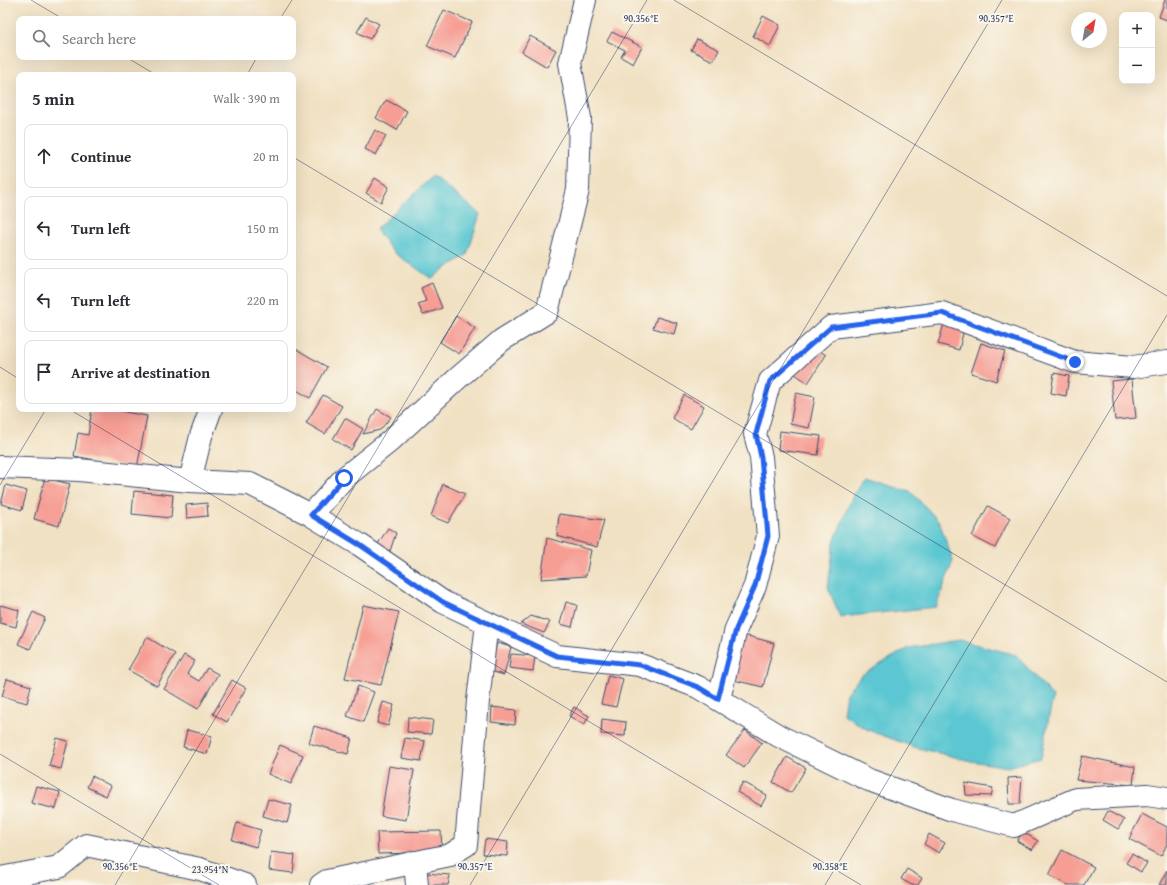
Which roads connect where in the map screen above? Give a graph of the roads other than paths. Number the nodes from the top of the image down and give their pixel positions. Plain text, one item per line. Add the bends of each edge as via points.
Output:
1 (585, 0) edge
2 (1167, 362) edge
3 (210, 412) edge
4 (0, 467) edge
5 (190, 481) junction
6 (311, 515) junction
7 (487, 623) junction
8 (718, 699) junction
9 (1167, 798) edge
10 (415, 862) junction
11 (0, 878) edge
12 (245, 885) edge
13 (321, 885) edge
14 (417, 885) edge

1 - 6 street via 570,63 580,118 578,190 547,312 502,340 389,442 344,478
2 - 8 street via 1133,367 1075,362 942,313 831,327 770,381 756,434 761,457 768,536 755,586 736,629
3 - 5 street
4 - 5 street via 79,470
5 - 6 street via 250,484
6 - 7 street via 443,602
7 - 8 street via 557,656 640,665 698,687
7 - 10 street via 466,845 450,855
8 - 9 street via 779,736 869,780 952,810 1014,826 1076,799 1147,795
10 - 13 street via 328,881
10 - 14 street
11 - 12 street via 59,867 86,845 200,869

